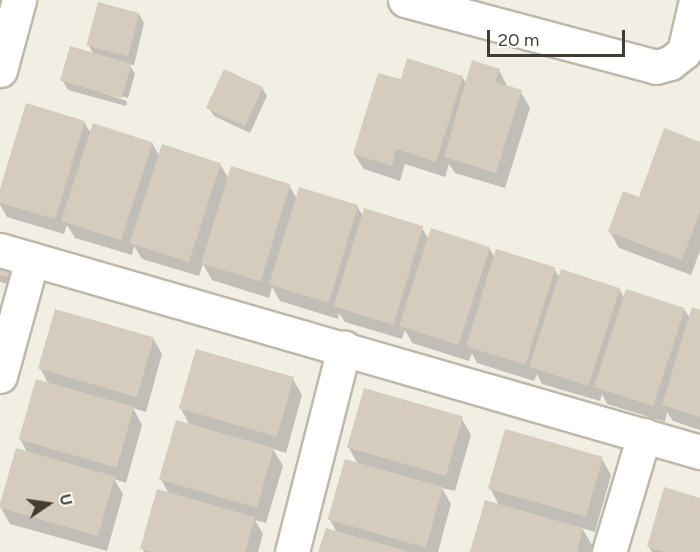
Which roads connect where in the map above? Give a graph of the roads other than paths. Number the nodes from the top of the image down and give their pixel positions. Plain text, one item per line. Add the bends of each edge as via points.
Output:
1 (19, 0) edge
2 (405, 0) edge
3 (696, 0) edge
4 (0, 70) edge
5 (0, 250) edge
6 (32, 259) junction
7 (344, 348) junction
8 (0, 376) edge
9 (644, 435) junction
10 (700, 452) edge
11 (292, 552) edge
12 (609, 552) edge

1 - 4 street
2 - 3 street via 657,67 684,52
5 - 6 street
6 - 7 street
6 - 8 street
7 - 9 street
7 - 11 street
9 - 10 street
9 - 12 street

